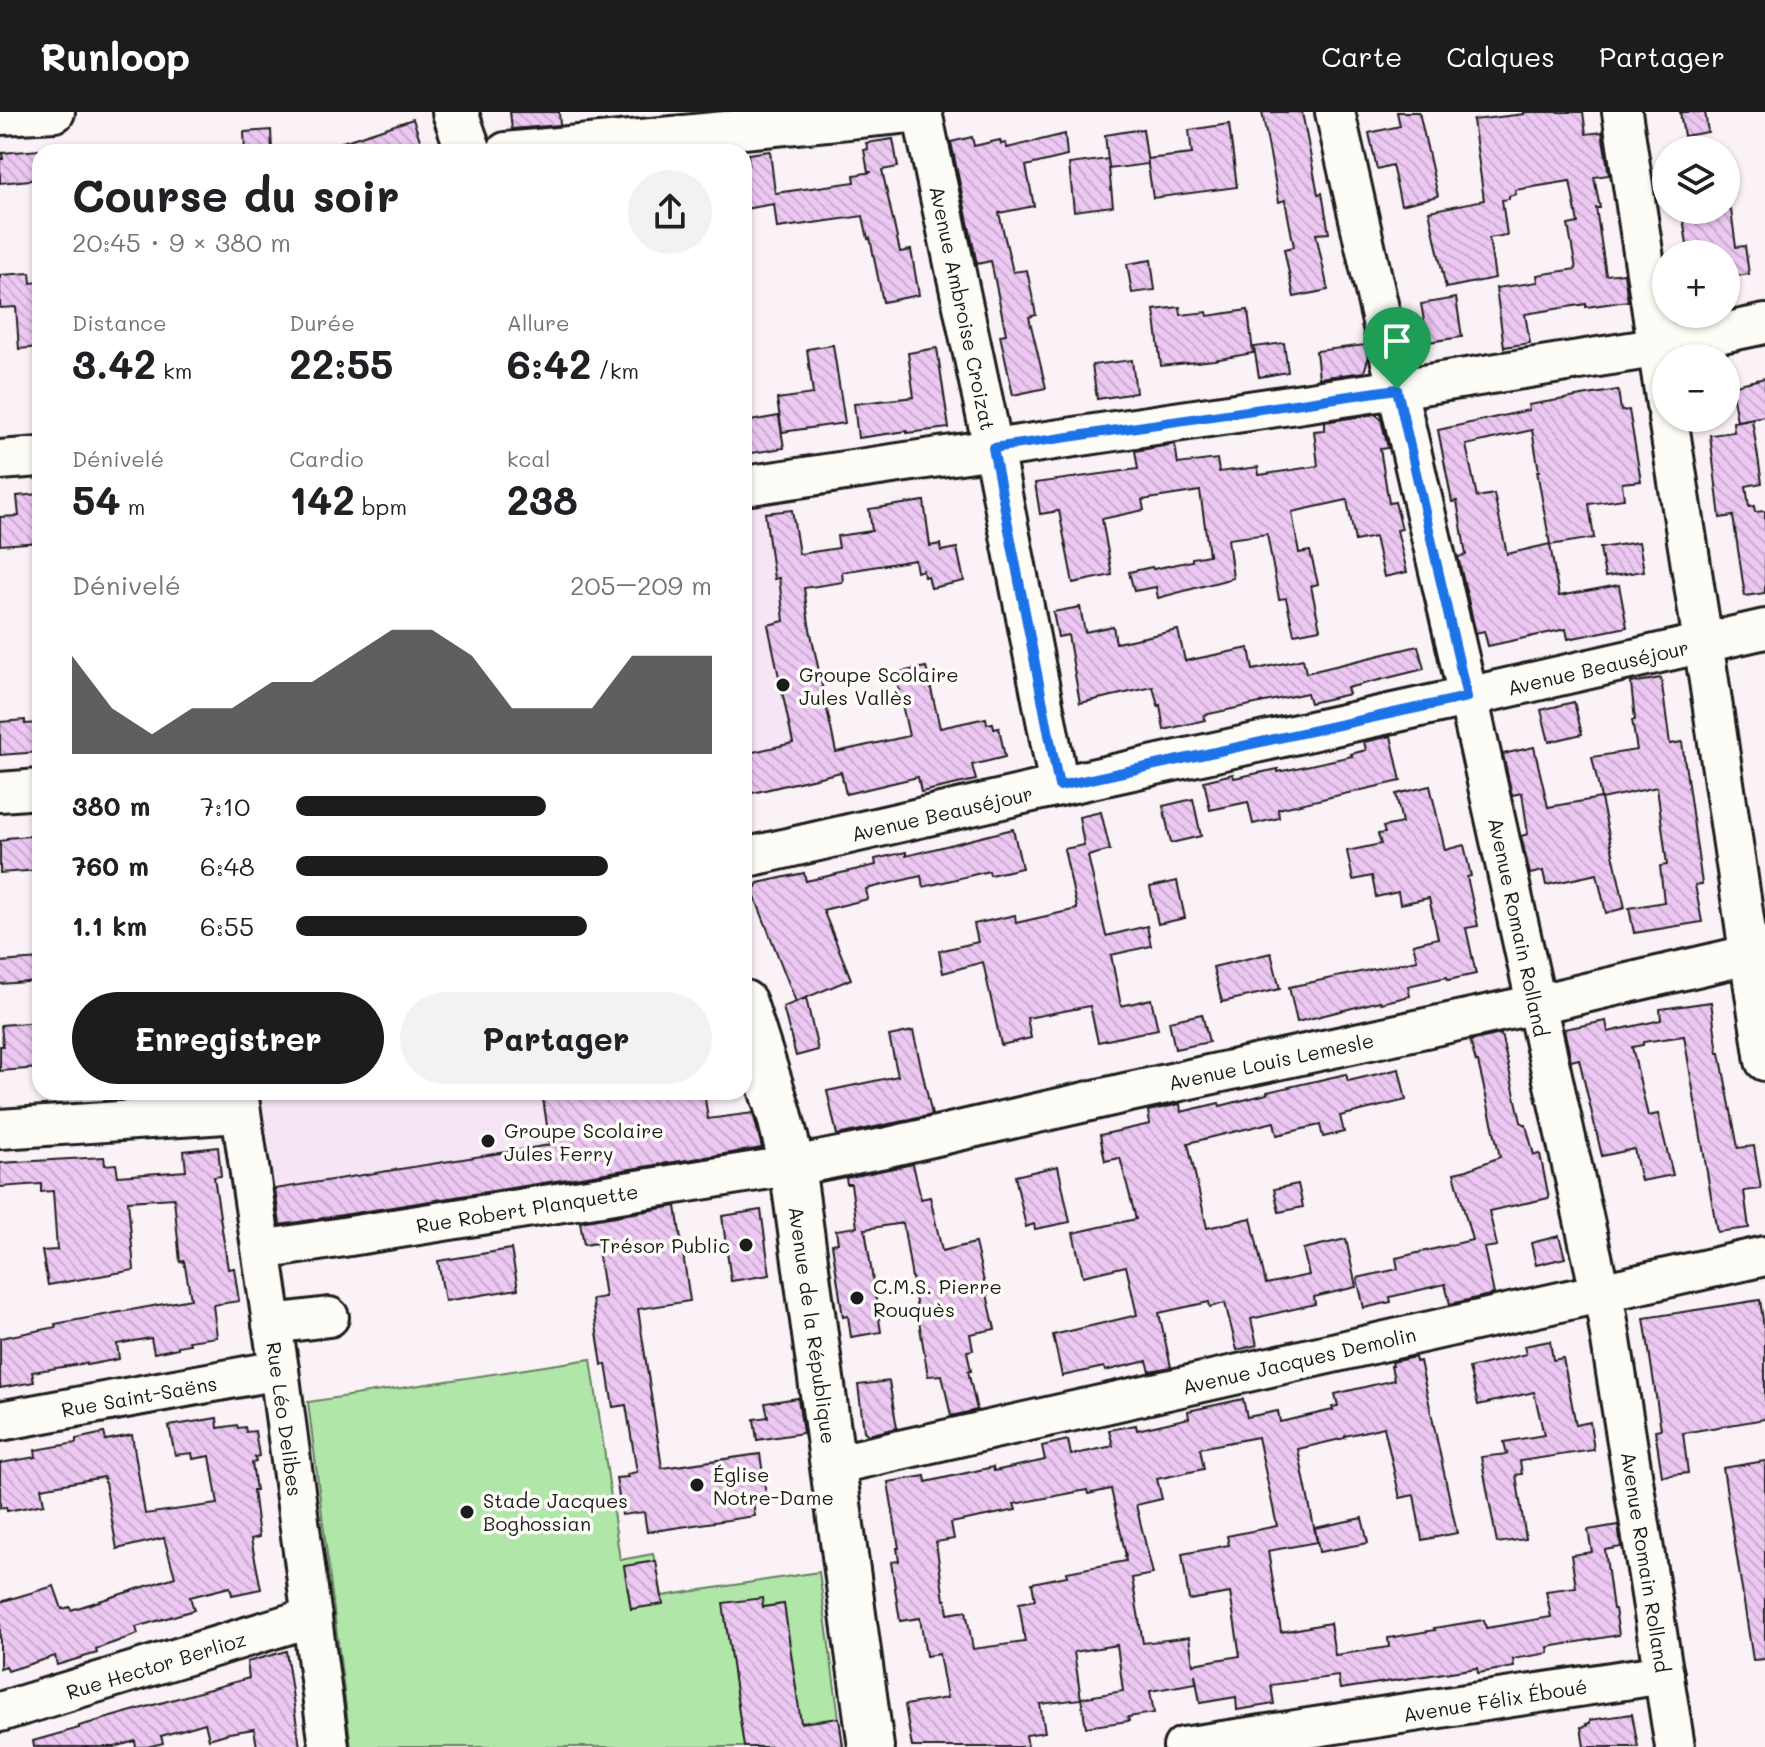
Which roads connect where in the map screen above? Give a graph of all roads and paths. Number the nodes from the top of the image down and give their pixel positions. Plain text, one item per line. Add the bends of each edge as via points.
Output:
1 (55, 112) edge
2 (455, 112) edge
3 (921, 112) edge
4 (1335, 112) edge
5 (1622, 112) edge
6 (0, 115) edge
7 (466, 144) edge
8 (589, 144) edge
9 (1765, 324) edge
10 (1657, 344) edge
11 (1671, 344) edge
12 (1652, 348) edge
13 (1397, 389) junction
14 (1670, 432) edge
15 (993, 448) junction
16 (32, 458) edge
17 (0, 460) edge
18 (752, 485) edge
19 (1765, 629) edge
20 (1703, 643) junction
21 (1467, 697) junction
22 (1059, 786) junction
23 (32, 790) edge
24 (0, 792) edge
25 (752, 856) edge
26 (1758, 953) edge
27 (1536, 1004) junction
28 (752, 1028) edge
29 (1765, 1061) edge
30 (239, 1103) edge
31 (0, 1129) edge
32 (792, 1165) junction
33 (262, 1250) junction
34 (1765, 1256) edge
35 (1601, 1293) junction
36 (329, 1317) dead end
37 (272, 1324) junction
38 (279, 1370) junction
39 (0, 1421) edge
40 (833, 1465) junction
41 (312, 1617) junction
42 (1664, 1674) junction
43 (0, 1712) edge
44 (329, 1747) edge
45 (871, 1747) edge
46 (1183, 1747) edge
47 (1675, 1747) edge

1 - 6 street
2 - 7 main road
3 - 8 street
3 - 15 street, Avenue Ambroise Croizat
4 - 13 street, Avenue Romain Rolland
5 - 10 street
9 - 11 street
12 - 13 street
13 - 15 street
13 - 21 street, Avenue Romain Rolland
14 - 20 street
15 - 18 street
15 - 22 street, Avenue Ambroise Croizat
16 - 17 street
19 - 20 street, Avenue Beauséjour
20 - 21 street, Avenue Beauséjour
20 - 26 street
21 - 22 street, Avenue Beauséjour
21 - 27 street, Avenue Romain Rolland
22 - 25 street, Avenue Beauséjour
23 - 24 street
26 - 27 street, Avenue Louis Lemesle
26 - 29 street
27 - 32 street, Avenue Louis Lemesle
27 - 35 street, Avenue Romain Rolland
28 - 32 main road, Avenue de la République
30 - 31 street
30 - 33 street, Rue Léo Delibes
32 - 33 street, Rue Robert Planquette
32 - 40 main road, Avenue de la République
33 - 37 street, Rue Léo Delibes
34 - 35 street, Avenue Jacques Demolin
35 - 40 street, Avenue Jacques Demolin
35 - 42 street, Avenue Romain Rolland
36 - 37 street
37 - 38 street, Rue Léo Delibes
38 - 39 street, Rue Saint-Saëns
38 - 41 street, Rue Léo Delibes
40 - 45 main road, Avenue de la République
41 - 43 street, Rue Hector Berlioz
41 - 44 street, Rue Léo Delibes
42 - 46 street, Avenue Félix Éboué
42 - 47 street, Avenue Romain Rolland

